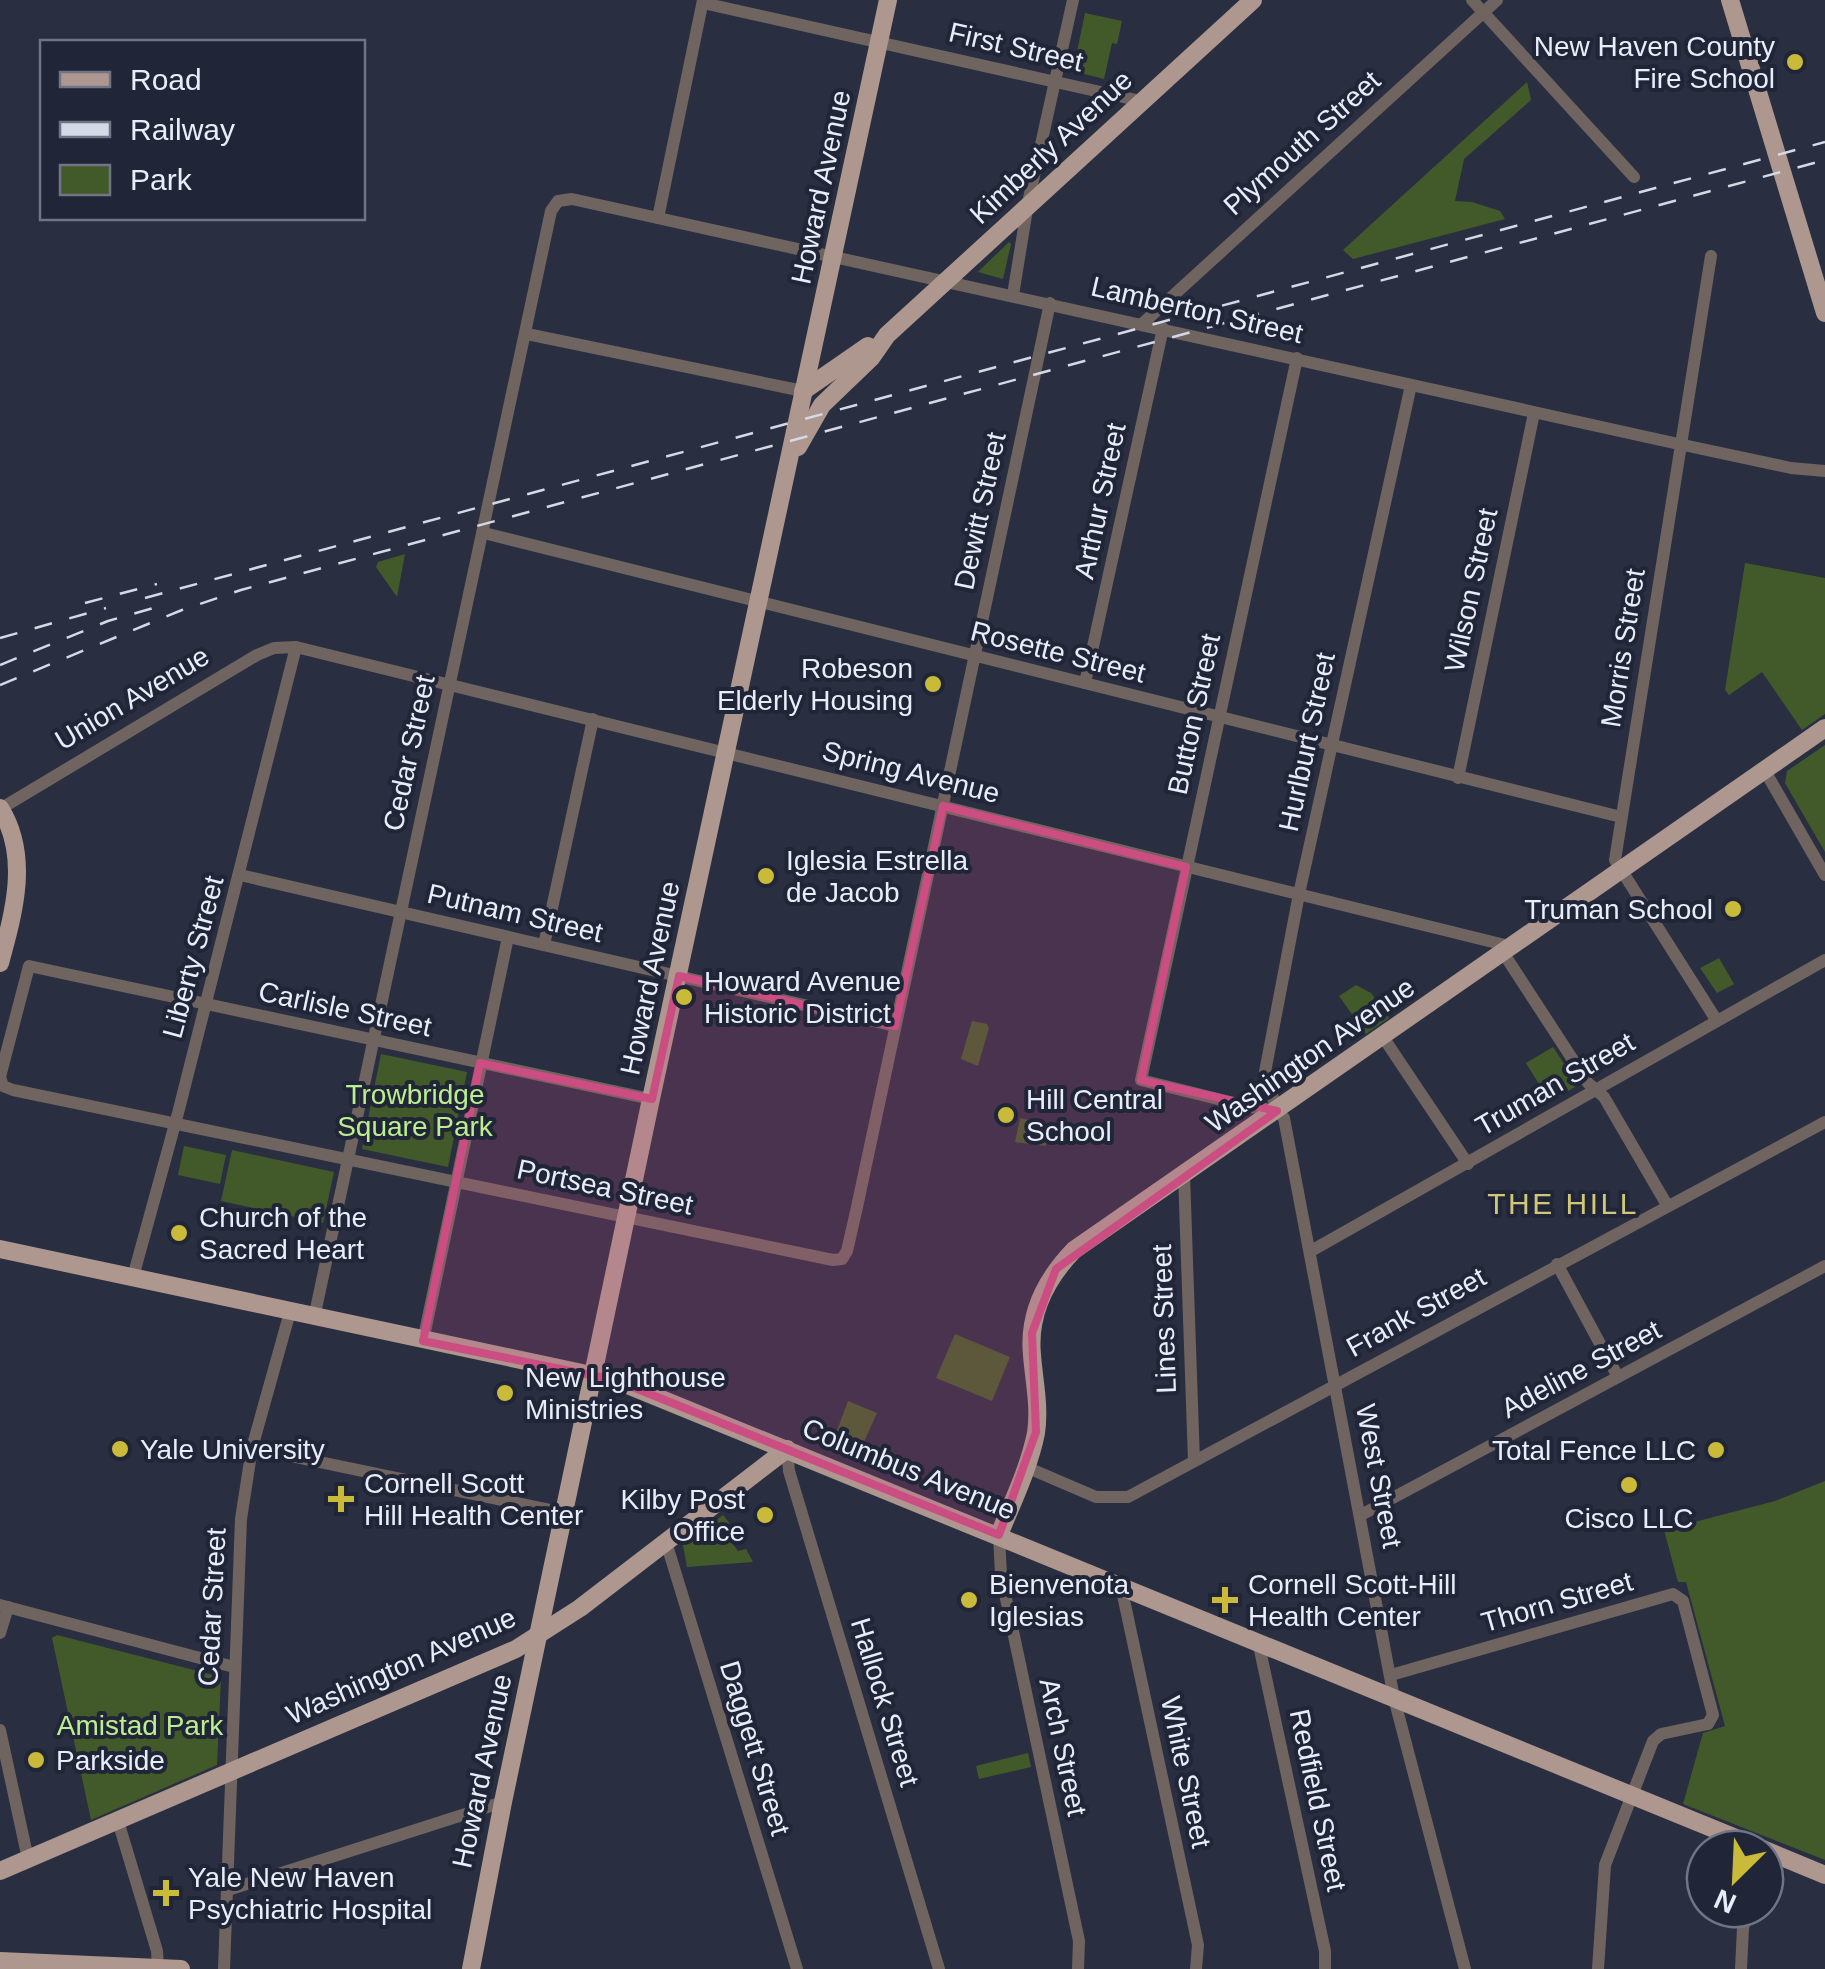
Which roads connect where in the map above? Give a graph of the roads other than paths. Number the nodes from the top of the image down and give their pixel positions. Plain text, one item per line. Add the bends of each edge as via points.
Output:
1 (888, 0) edge
2 (1072, 0) edge
3 (1252, 0) edge
4 (1472, 0) edge
5 (1497, 0) edge
6 (1730, 0) edge
7 (703, 2) edge
8 (1484, 12) junction
9 (879, 42) junction
10 (1055, 82) junction
11 (1142, 101) junction
12 (1634, 177) dead end
13 (558, 201) joint
14 (1028, 204) junction
15 (658, 218) junction
16 (834, 256) junction
17 (1711, 256) dead end
18 (946, 281) junction
19 (1014, 295) junction
20 (1050, 303) junction
21 (1825, 313) edge
22 (1140, 321) junction
23 (1163, 328) junction
24 (527, 334) junction
25 (887, 335) junction
26 (1297, 358) junction
27 (1411, 385) junction
28 (801, 400) junction
29 (1534, 413) junction
30 (1681, 445) junction
31 (791, 461) junction
32 (1825, 471) edge
33 (485, 534) junction
34 (759, 603) junction
35 (296, 647) junction
36 (975, 658) junction
37 (1085, 684) junction
38 (448, 685) junction
39 (1219, 717) junction
40 (592, 720) junction
41 (1825, 728) edge
42 (1331, 745) junction
43 (728, 752) junction
44 (1765, 771) junction
45 (1458, 778) junction
46 (943, 806) junction
47 (0, 809) edge
48 (1621, 817) junction
49 (1186, 866) junction
50 (1621, 871) junction
51 (240, 875) junction
52 (1825, 875) edge
53 (1299, 894) junction
54 (400, 912) junction
55 (508, 937) junction
56 (544, 945) junction
57 (1508, 951) junction
58 (1825, 960) edge
59 (0, 963) edge
60 (679, 976) junction
61 (206, 1005) junction
62 (1717, 1021) junction
63 (896, 1026) junction
64 (1383, 1036) junction
65 (373, 1040) junction
66 (480, 1063) junction
67 (3, 1086) joint
68 (1594, 1089) junction
69 (652, 1099) junction
70 (1277, 1110) junction
71 (1825, 1122) edge
72 (175, 1123) junction
73 (348, 1158) junction
74 (1468, 1164) junction
75 (1184, 1175) junction
76 (456, 1181) junction
77 (1668, 1205) junction
78 (628, 1217) junction
79 (0, 1249) edge
80 (1311, 1251) junction
81 (844, 1256) joint
82 (1557, 1264) junction
83 (1825, 1266) edge
84 (133, 1277) junction
85 (290, 1312) junction
86 (314, 1318) junction
87 (424, 1341) junction
88 (594, 1376) junction
89 (1618, 1377) junction
90 (1335, 1385) junction
91 (252, 1448) junction
92 (788, 1449) junction
93 (1194, 1461) junction
94 (1026, 1467) junction
95 (565, 1513) junction
96 (1362, 1515) junction
97 (999, 1536) junction
98 (666, 1542) junction
99 (1120, 1586) junction
100 (4, 1606) edge
101 (0, 1633) edge
102 (539, 1634) junction
103 (1258, 1642) junction
104 (234, 1666) junction
105 (1391, 1675) junction
106 (1394, 1698) junction
107 (0, 1730) edge
108 (230, 1774) junction
109 (1631, 1797) junction
110 (503, 1802) junction
111 (118, 1822) junction
112 (1709, 1829) edge
113 (1785, 1859) edge
114 (28, 1860) junction
115 (0, 1871) edge
116 (1825, 1874) edge
117 (228, 1890) junction
118 (1743, 1929) edge
119 (0, 1960) edge
120 (79, 1967) edge
121 (158, 1968) edge
122 (180, 1969) edge
123 (224, 1969) edge
124 (471, 1969) edge
125 (796, 1969) edge
126 (940, 1969) edge
127 (1078, 1969) edge
128 (1196, 1969) edge
129 (1325, 1969) edge
130 (1464, 1969) edge
131 (1598, 1969) edge
132 (1742, 1969) edge

1 - 9 main road, Howard Avenue
2 - 10 street
3 - 11 main road, Kimberly Avenue
4 - 8 street
5 - 8 street, Plymouth Street
6 - 21 main road
7 - 9 street, First Street
7 - 15 street
8 - 12 street
8 - 22 street, Plymouth Street
9 - 10 street, First Street
9 - 16 main road, Howard Avenue
10 - 11 street, First Street
10 - 14 street
11 - 14 main road, Kimberly Avenue
13 - 15 street, Lamberton Street
13 - 24 street, Cedar Street
14 - 18 main road, Kimberly Avenue
14 - 19 street
15 - 16 street, Lamberton Street
16 - 18 street, Lamberton Street
16 - 28 main road, Howard Avenue
17 - 30 street, Morris Street
18 - 19 street, Lamberton Street
18 - 25 main road, Kimberly Avenue
19 - 20 street, Lamberton Street
20 - 22 street, Lamberton Street
20 - 36 street, Dewitt Street
22 - 23 street, Lamberton Street
23 - 26 street, Lamberton Street
23 - 37 street, Arthur Street
24 - 28 street
24 - 33 street, Cedar Street
25 - 28 main road
25 - 31 main road via 822,405
26 - 27 street, Lamberton Street
26 - 39 street, Button Street
27 - 29 street, Lamberton Street
27 - 42 street, Hurlburt Street
28 - 31 main road, Howard Avenue
29 - 30 street, Lamberton Street
29 - 45 street, Wilson Street
30 - 32 street, Lamberton Street
30 - 48 street, Morris Street
31 - 34 main road, Howard Avenue
33 - 34 street, Rosette Street
33 - 38 street, Cedar Street
34 - 36 street, Rosette Street
34 - 43 main road, Howard Avenue
35 - 38 street, Spring Avenue
35 - 47 street, Union Avenue via 257,654
35 - 51 street, Liberty Street
36 - 37 street, Rosette Street
36 - 46 street, Dewitt Street
37 - 39 street, Rosette Street
38 - 40 street, Spring Avenue
38 - 54 street, Cedar Street
39 - 42 street, Rosette Street
39 - 49 street, Button Street
40 - 43 street, Spring Avenue
40 - 56 street
41 - 44 main road, Washington Avenue
42 - 45 street, Rosette Street
42 - 53 street, Hurlburt Street
43 - 46 street, Spring Avenue
43 - 60 main road, Howard Avenue
44 - 50 main road, Washington Avenue
44 - 52 street
45 - 48 street, Rosette Street
46 - 49 street, Spring Avenue
46 - 63 street, Dewitt Street
47 - 59 main road via 12,830 18,874
48 - 50 street, Morris Street via 1615,860
49 - 53 street, Spring Avenue
49 - 70 street, Button Street via 1141,1080
50 - 57 main road, Washington Avenue
50 - 62 street
51 - 54 street, Putnam Street
51 - 61 street, Liberty Street
53 - 57 street, Spring Avenue
53 - 70 street, Hurlburt Street via 1265,1072
54 - 55 street, Putnam Street
54 - 65 street, Cedar Street
55 - 56 street, Putnam Street
55 - 66 street
56 - 60 street, Putnam Street
57 - 64 main road, Washington Avenue
57 - 68 street
58 - 62 street, Truman Street
60 - 63 street, Putnam Street
60 - 69 main road, Howard Avenue
61 - 65 street, Carlisle Street
61 - 67 street, Carlisle Street via 29,966 0,1076
61 - 72 street, Liberty Street
62 - 68 street, Truman Street
63 - 81 street, Dewitt Street
64 - 70 main road, Washington Avenue
64 - 74 street
65 - 66 street, Carlisle Street
65 - 73 street, Cedar Street
66 - 69 street, Carlisle Street
66 - 76 street
67 - 72 street, Portsea Street
68 - 74 street, Truman Street
68 - 77 street
69 - 78 main road, Howard Avenue
70 - 75 main road, Washington Avenue
70 - 80 street, West Street
71 - 77 street, Frank Street
72 - 73 street, Portsea Street
72 - 84 street, Liberty Street
73 - 76 street, Portsea Street
73 - 86 street, Cedar Street
74 - 80 street, Truman Street
75 - 93 street, Lines Street
75 - 94 main road, Washington Avenue via 1074,1250 1044,1290 1032,1333 1038,1416
76 - 78 street, Portsea Street
76 - 87 street
77 - 82 street, Frank Street
78 - 81 street, Portsea Street via 833,1260
78 - 88 main road, Howard Avenue
79 - 84 main road, Columbus Avenue
80 - 90 street, West Street
82 - 89 street
82 - 90 street, Frank Street
83 - 89 street, Adeline Street
84 - 85 main road, Columbus Avenue
85 - 86 main road, Columbus Avenue
85 - 91 street, Cedar Street
86 - 87 main road, Columbus Avenue
87 - 88 main road, Columbus Avenue
88 - 92 main road, Columbus Avenue
88 - 95 main road, Howard Avenue
89 - 96 street, Adeline Street
90 - 93 street, Frank Street
90 - 96 street, West Street
91 - 95 street
91 - 104 street, Cedar Street via 240,1519
92 - 97 main road, Columbus Avenue
92 - 98 main road, Washington Avenue
92 - 126 street, Hallock Street via 789,1471
93 - 94 street, Frank Street via 1128,1497 1108,1499
94 - 97 main road, Washington Avenue
95 - 102 main road, Howard Avenue
96 - 105 street, West Street
97 - 99 main road, Columbus Avenue
97 - 127 street, Arch Street via 1000,1576 1079,1940
98 - 102 main road, Washington Avenue
98 - 125 street, Daggett Street
99 - 103 main road, Columbus Avenue
99 - 128 street, White Street via 1198,1945
100 - 101 street
100 - 104 street
102 - 108 main road, Washington Avenue via 516,1650
102 - 110 main road, Howard Avenue
103 - 106 main road, Columbus Avenue
103 - 129 street, Redfield Street
104 - 108 street, Cedar Street
105 - 106 street, West Street
105 - 109 street, Thorn Street via 1678,1596 1713,1714 1708,1724 1653,1740
106 - 109 main road, Columbus Avenue
106 - 130 street, West Street
107 - 114 street
108 - 111 main road, Washington Avenue
108 - 117 street, Cedar Street
109 - 112 main road, Columbus Avenue
109 - 131 street via 1605,1864
110 - 117 street
110 - 124 main road, Howard Avenue
111 - 114 main road, Washington Avenue
111 - 121 street
113 - 116 main road, Columbus Avenue
114 - 115 main road, Washington Avenue
117 - 123 street, Cedar Street
118 - 132 street
119 - 120 main road
120 - 121 main road
121 - 122 main road

